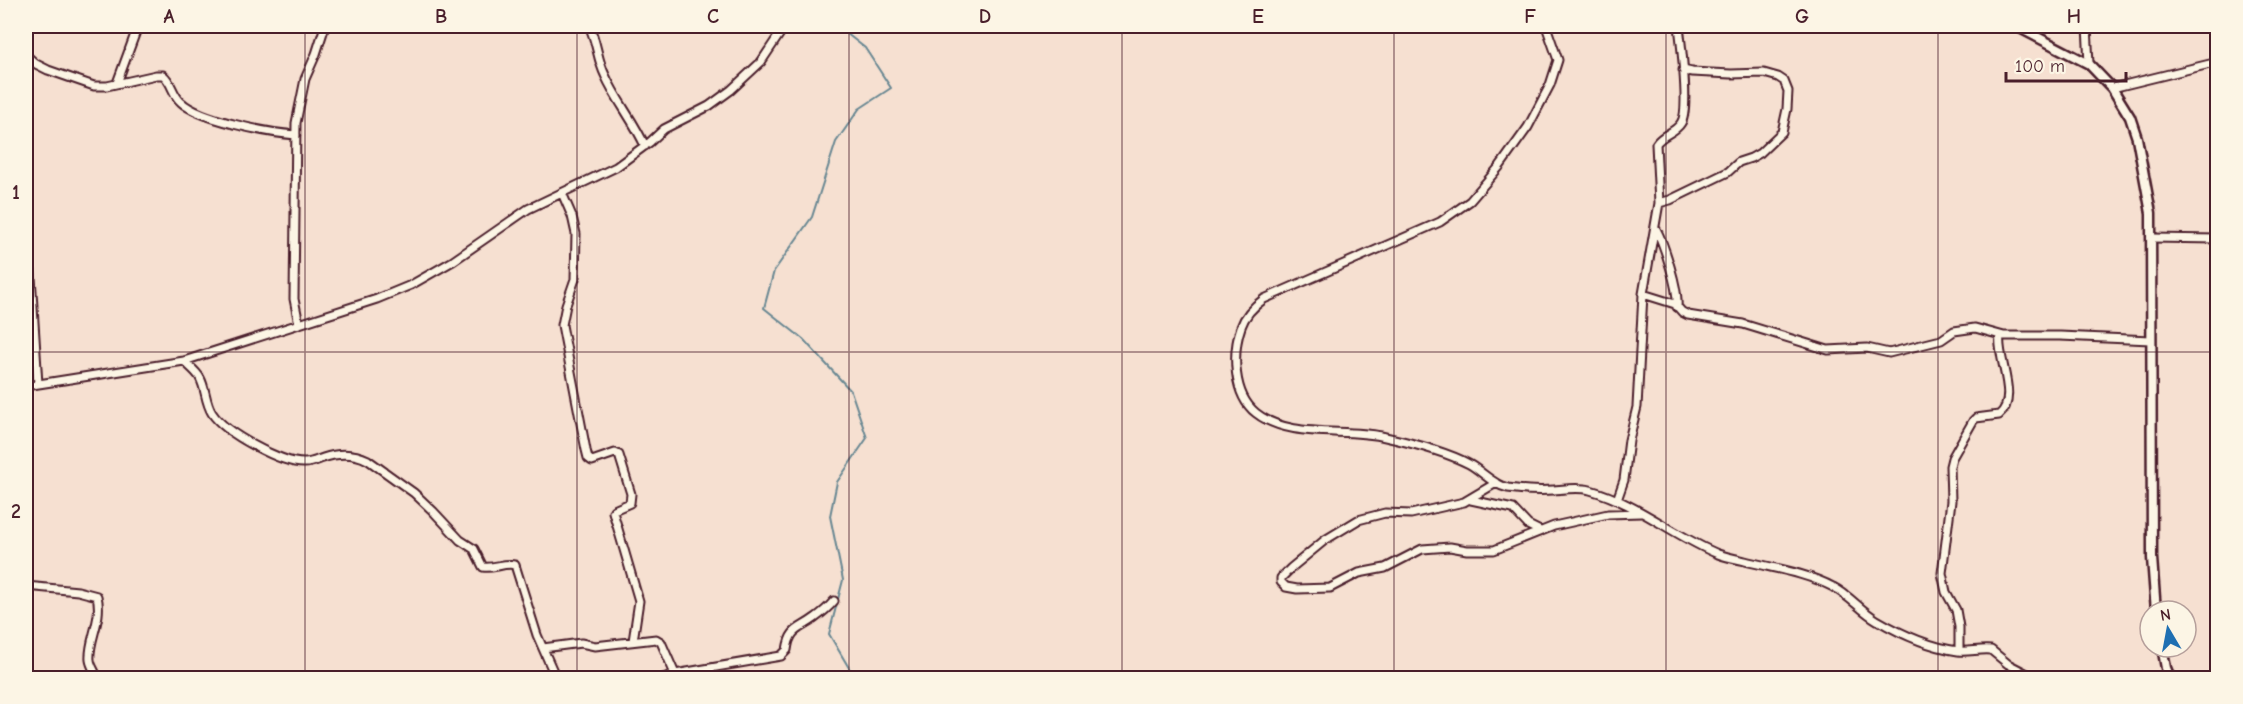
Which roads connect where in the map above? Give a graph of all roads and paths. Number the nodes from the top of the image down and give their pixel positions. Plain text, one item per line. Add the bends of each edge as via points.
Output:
1 (138, 26) edge
2 (325, 26) edge
3 (589, 26) edge
4 (785, 26) edge
5 (1546, 26) edge
6 (1679, 26) edge
7 (2016, 26) edge
8 (2087, 26) edge
9 (26, 55) edge
10 (2217, 62) edge
11 (2089, 64) junction
12 (1683, 70) junction
13 (117, 83) junction
14 (2112, 88) junction
15 (296, 135) junction
16 (645, 146) junction
17 (562, 193) junction
18 (26, 199) edge
19 (1659, 203) junction
20 (1655, 228) junction
21 (2151, 238) junction
22 (2217, 239) edge
23 (1643, 294) junction
24 (1677, 307) junction
25 (299, 324) junction
26 (2000, 335) junction
27 (2151, 340) junction
28 (184, 361) junction
29 (38, 384) junction
30 (26, 386) edge
31 (1496, 483) junction
32 (1468, 500) junction
33 (1617, 500) junction
34 (1646, 514) junction
35 (1541, 531) junction
36 (26, 586) edge
37 (2155, 599) edge
38 (834, 601) dead end
39 (633, 641) junction
40 (543, 648) junction
41 (1959, 651) junction
42 (2164, 659) edge
43 (675, 674) junction
44 (2168, 676) edge
45 (98, 678) edge
46 (556, 678) edge
47 (663, 678) edge
48 (2035, 678) edge

1 - 13 street
2 - 15 street via 301,93
3 - 16 street via 606,78
4 - 16 street via 761,62 731,90 664,129
5 - 31 street via 1558,60 1550,85 1528,127 1470,201 1440,222 1264,299 1241,326 1236,347 1243,395 1258,415 1295,430 1380,436 1427,449 1469,464
6 - 12 street
7 - 11 street
8 - 11 street
9 - 13 street via 36,64 94,86
10 - 14 street
11 - 14 street
12 - 19 street via 1683,120 1656,144
12 - 19 street via 1778,77 1788,91 1786,118 1782,132 1760,153
13 - 15 street via 163,75 187,106 232,123
14 - 21 street via 2138,138 2151,213
15 - 25 street via 294,290
16 - 17 street via 616,167
17 - 25 street via 528,209 411,285
17 - 39 street via 576,234 575,279 562,325 586,450 592,461 619,455 631,494 630,503 613,512 639,601
18 - 29 street
19 - 20 street
20 - 23 street
20 - 24 street via 1674,281
21 - 22 street
21 - 27 street
23 - 24 street
23 - 33 street via 1637,407
24 - 26 street via 1688,315 1743,324 1828,350 1867,348 1889,353 1975,328
25 - 28 street
26 - 27 street
26 - 41 street via 2006,374 2005,406 1999,415 1973,421 1950,466 1951,501 1942,573 1956,610
27 - 37 street
28 - 29 street
28 - 40 street via 201,378 213,415 242,439 302,463 342,454 361,456 414,493 474,549 483,567 515,565
29 - 30 street
31 - 32 street
31 - 33 street via 1506,488 1588,489
32 - 35 street via 1513,509 1528,525
32 - 35 street via 1419,512 1385,513 1358,520 1290,568 1281,582 1298,589 1330,588 1359,573 1385,568 1422,549 1494,550
33 - 34 street
34 - 35 street via 1608,514
34 - 41 street via 1719,555 1831,585 1876,620 1914,638
36 - 45 street via 97,596 99,609 90,658
38 - 43 street via 790,635 787,650 781,656
39 - 40 street
39 - 43 street via 659,640
40 - 46 street
41 - 48 street via 1990,650
42 - 44 street
43 - 47 street

